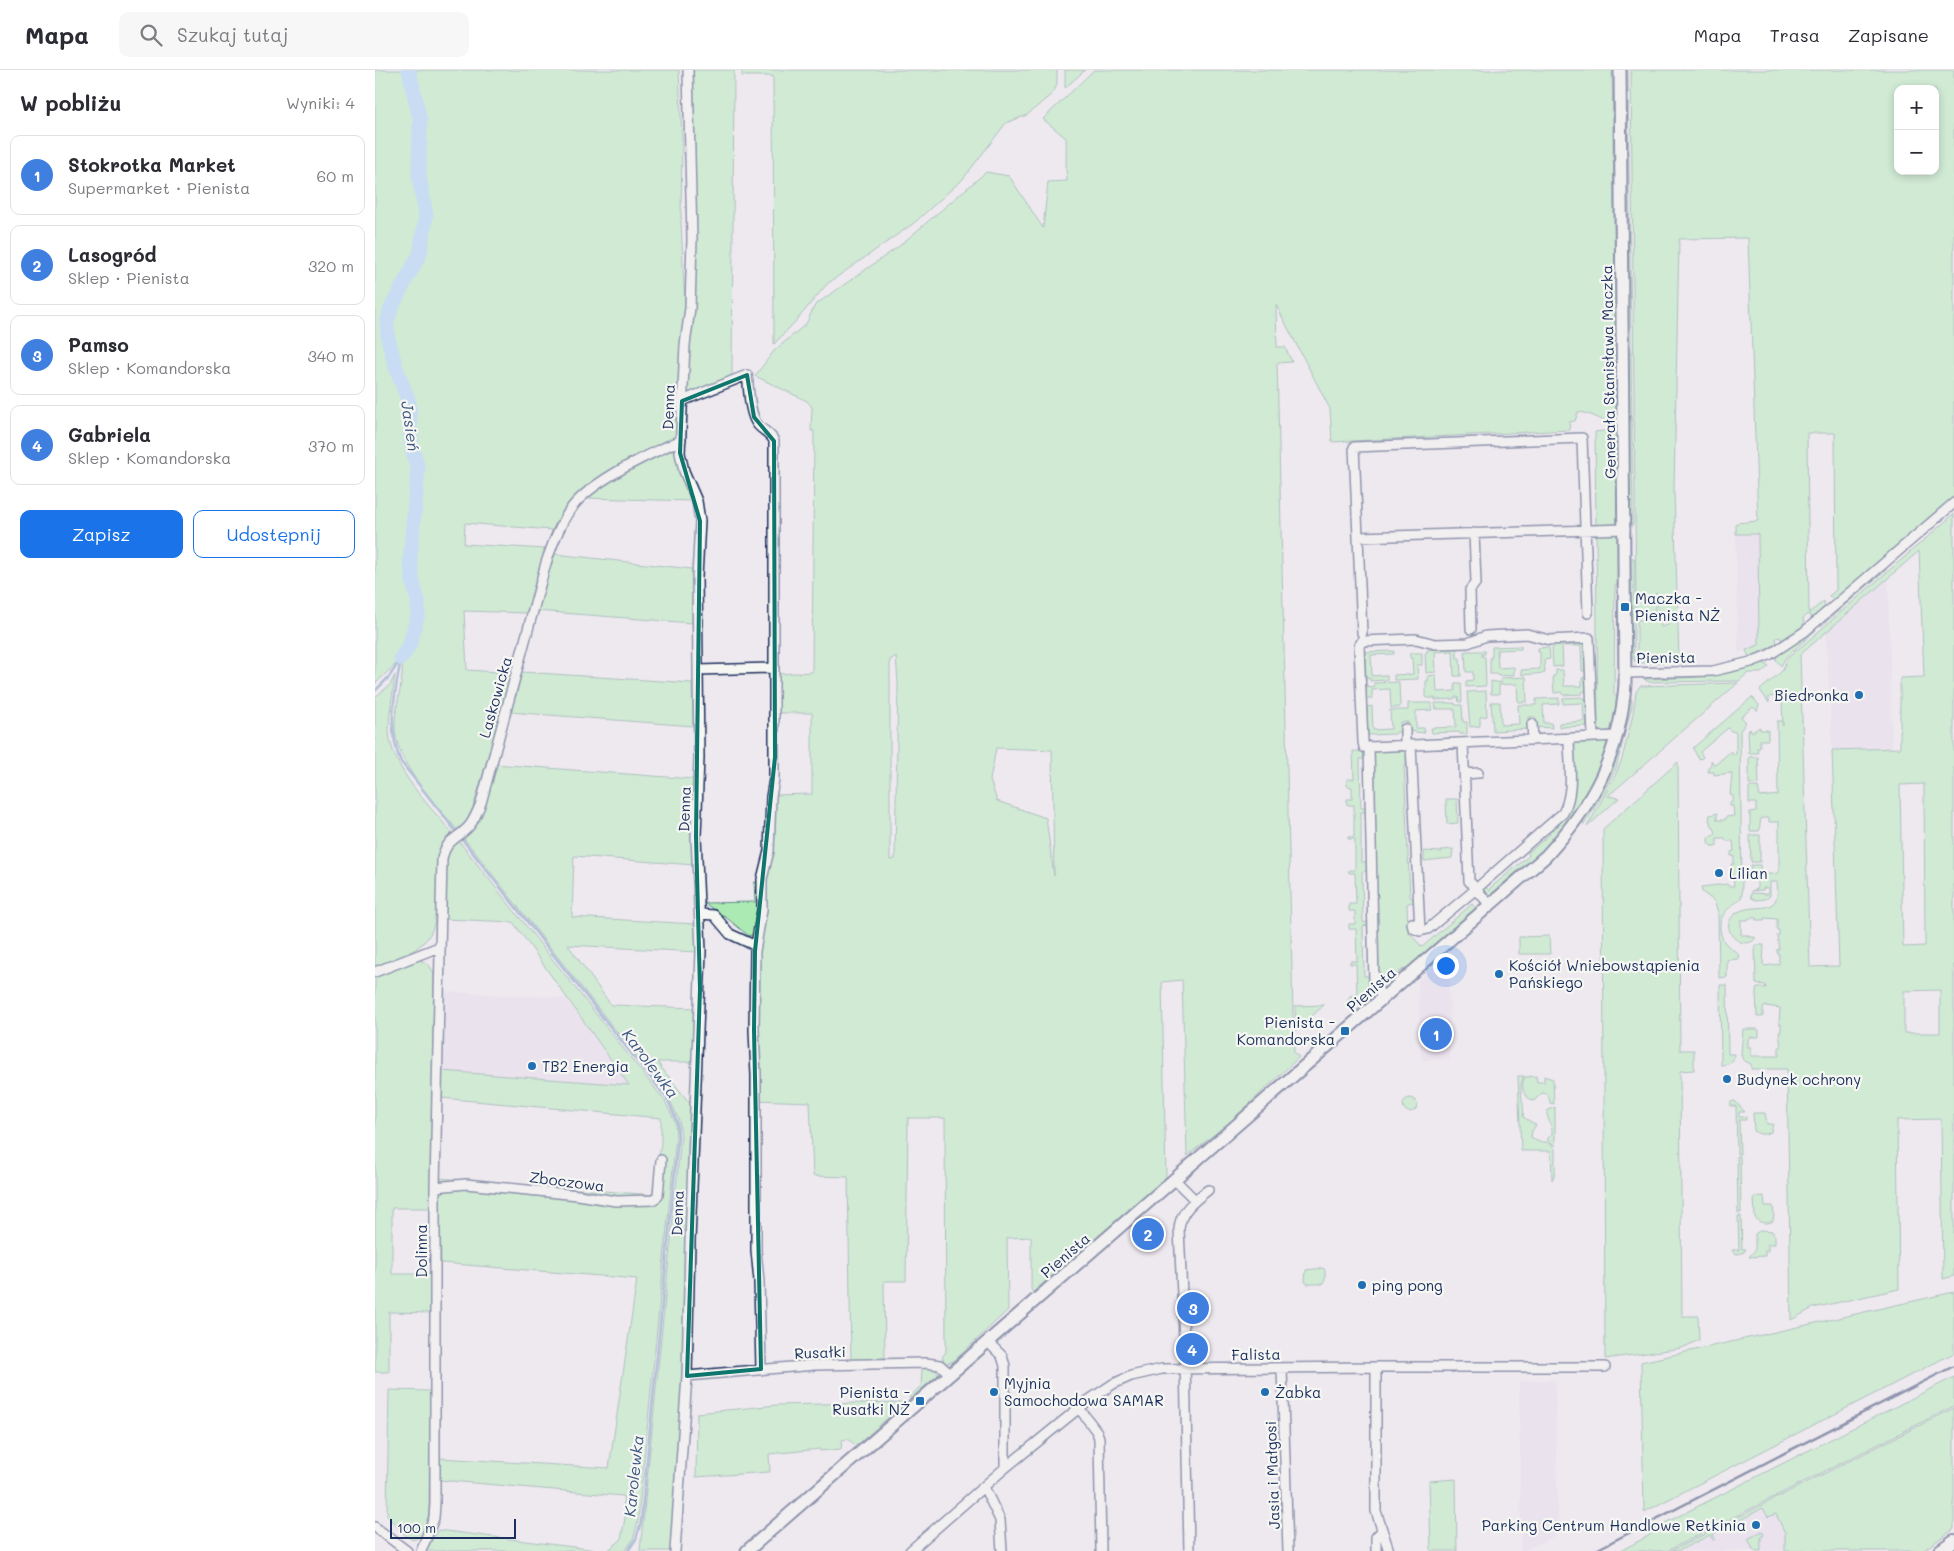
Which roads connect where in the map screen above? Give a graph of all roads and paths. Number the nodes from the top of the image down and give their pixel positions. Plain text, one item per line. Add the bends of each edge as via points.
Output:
1 (688, 70) edge
2 (1620, 70) edge
3 (682, 401) junction
4 (681, 440) junction
5 (1954, 503) edge
6 (1625, 528) junction
7 (1585, 530) junction
8 (1474, 534) junction
9 (1358, 537) junction
10 (1588, 613) dead end
11 (1471, 629) dead end
12 (1362, 633) dead end
13 (774, 668) junction
14 (698, 670) junction
15 (1626, 673) junction
16 (1532, 724) dead end
17 (1405, 729) dead end
18 (1617, 736) junction
19 (1569, 738) junction
20 (1593, 738) junction
21 (1533, 740) junction
22 (1463, 743) junction
23 (1408, 745) junction
24 (1369, 747) junction
25 (1478, 773) dead end
26 (1465, 774) junction
27 (1476, 889) junction
28 (1490, 905) junction
29 (701, 914) junction
30 (1412, 923) dead end
31 (1420, 931) junction
32 (756, 946) junction
33 (439, 947) junction
34 (375, 972) edge
35 (1383, 998) junction
36 (661, 1160) dead end
37 (1174, 1179) junction
38 (435, 1187) junction
39 (1208, 1190) dead end
40 (1195, 1200) junction
41 (988, 1342) junction
42 (1376, 1367) junction
43 (1605, 1367) dead end
44 (761, 1368) junction
45 (1283, 1368) junction
46 (1185, 1369) junction
47 (950, 1374) junction
48 (687, 1376) junction
49 (1079, 1408) junction
50 (1005, 1468) junction
51 (984, 1487) junction
52 (375, 1527) edge
53 (1382, 1531) junction
54 (1954, 1541) edge
55 (407, 1551) edge
56 (421, 1551) edge
57 (675, 1551) edge
58 (747, 1551) edge
59 (910, 1551) edge
60 (1002, 1551) edge
61 (1101, 1551) edge
62 (1189, 1551) edge
63 (1288, 1551) edge
64 (1376, 1551) edge
65 (1389, 1551) edge
66 (1940, 1551) edge

1 - 3 street, Denna via 690,308
2 - 6 street, Generała Stanisława Maczka
3 - 4 street, Denna
3 - 13 street via 747,375 753,417 774,441
4 - 14 street, Denna via 684,471 697,501 700,521
4 - 33 street, Laskowicka via 584,493 570,510 554,542 545,563 481,802 465,830 444,849
5 - 15 street, Pienista via 1803,632 1769,654 1713,671
6 - 7 street
6 - 15 street, Generała Stanisława Maczka
7 - 8 street
7 - 9 street via 1582,438 1354,447
7 - 10 street
8 - 9 street
8 - 11 street via 1476,582 1470,590
9 - 12 street
13 - 14 street
13 - 32 street via 774,772 769,851 762,879 762,910
14 - 29 street, Denna via 697,836
15 - 18 street, Pienista
16 - 21 street
17 - 23 street
18 - 20 street
18 - 28 street, Pienista via 1599,784 1575,823 1545,856
19 - 20 street
19 - 21 street
19 - 27 street via 1570,789 1563,813
20 - 24 street via 1589,638 1549,640 1527,634 1486,636 1468,643 1435,644 1416,639 1362,641 1359,646 1363,742 1364,747
21 - 22 street
22 - 23 street
22 - 26 street
23 - 24 street
23 - 31 street
24 - 35 street via 1374,984
25 - 26 street
26 - 27 street via 1469,878
27 - 28 street
27 - 31 street via 1427,929
28 - 35 street, Pienista
29 - 32 street via 714,915 730,934
29 - 48 street, Denna
30 - 31 street via 1413,928
32 - 44 street via 756,1250
33 - 34 street
33 - 38 street, Dolinna
35 - 37 street, Pienista
36 - 38 street, Zboczowa via 658,1195 654,1200 616,1201 465,1184
37 - 40 street
37 - 41 street, Pienista
38 - 56 street, Dolinna via 435,1511 431,1530
39 - 40 street
40 - 46 street via 1183,1213 1179,1229
41 - 47 street, Pienista
41 - 50 street via 1002,1356 1005,1366
42 - 43 street, Falista
42 - 45 street, Falista
42 - 53 street via 1376,1505
44 - 47 street, Rusałki via 934,1363
44 - 48 street, Rusałki
45 - 46 street, Falista
45 - 63 street, Jasia i Małgosi
46 - 49 street, Falista via 1162,1369 1131,1376 1113,1384
46 - 62 street
47 - 58 street, Pienista
48 - 57 street, Denna
49 - 50 street, Falista
49 - 61 street via 1099,1438
50 - 51 street, Falista
51 - 59 street, Falista
51 - 60 street via 1000,1520
52 - 55 street
53 - 64 street via 1375,1537
53 - 65 street
54 - 66 main road

